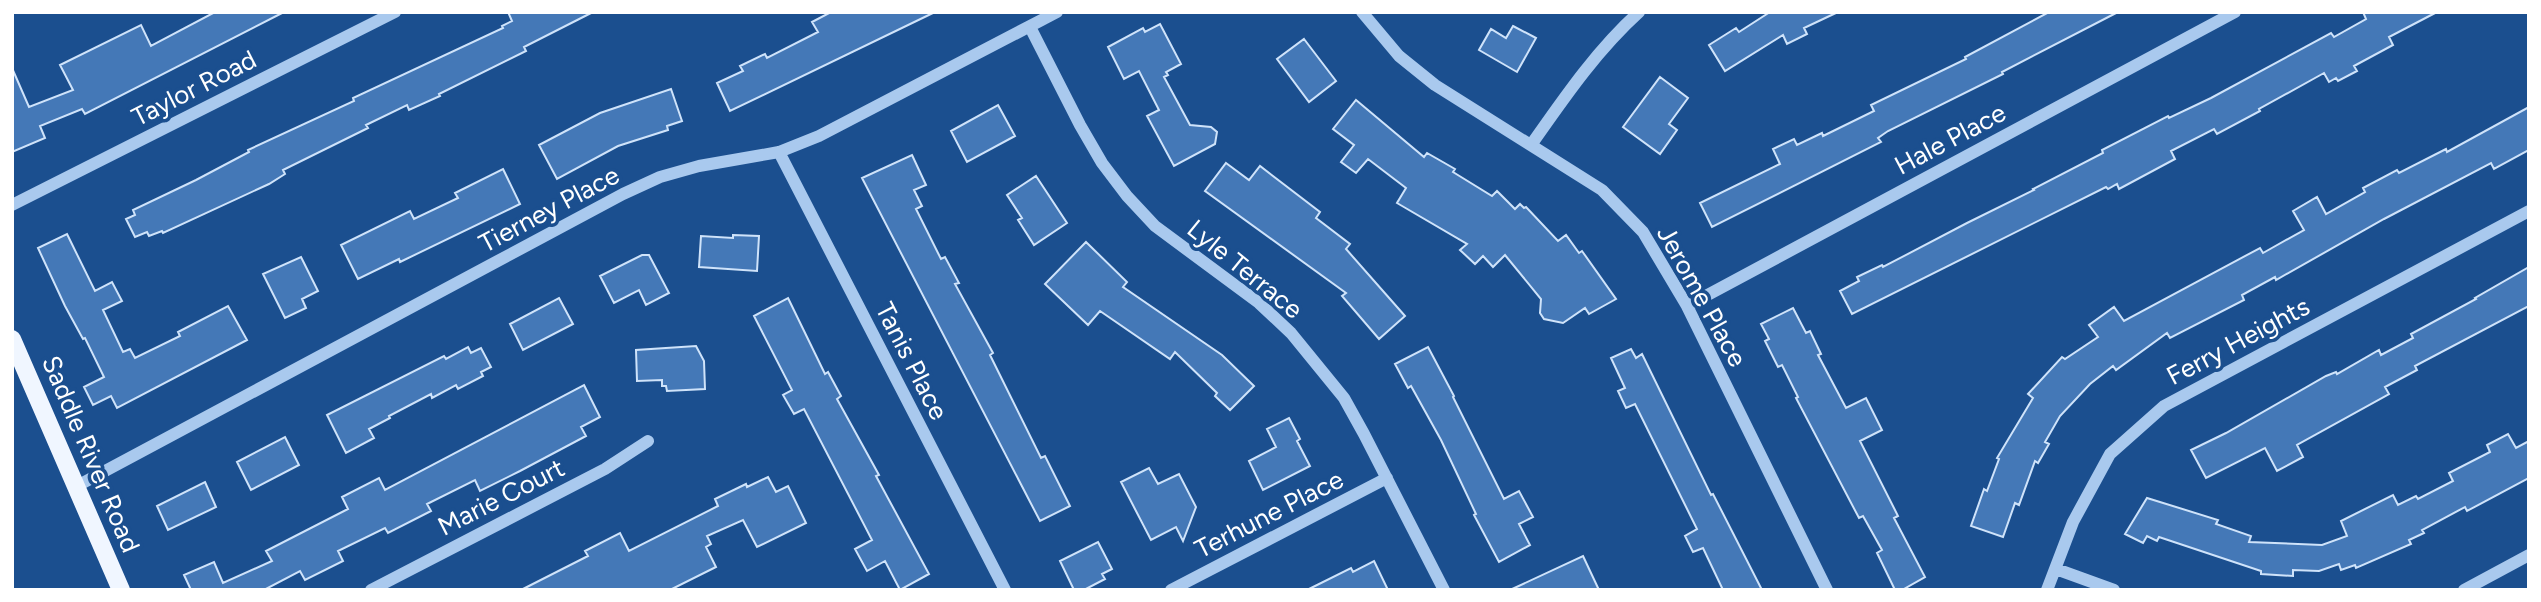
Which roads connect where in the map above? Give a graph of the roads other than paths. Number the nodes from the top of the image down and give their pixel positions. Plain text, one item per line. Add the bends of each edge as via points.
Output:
1 (395, 12) edge
2 (1057, 12) edge
3 (1362, 12) edge
4 (1639, 12) edge
5 (2235, 12) edge
6 (1030, 27) junction
7 (1531, 145) junction
8 (779, 152) junction
9 (12, 205) edge
10 (2529, 211) edge
11 (1687, 306) junction
12 (12, 339) edge
13 (648, 441) dead end
14 (1387, 478) junction
15 (77, 486) junction
16 (2529, 555) edge
17 (2056, 569) junction
18 (121, 590) edge
19 (371, 590) edge
20 (1004, 590) edge
21 (1171, 590) edge
22 (1444, 590) edge
23 (1827, 590) edge
24 (2047, 590) edge
25 (2114, 590) edge
26 (2464, 590) edge

1 - 9 street, Taylor Road
2 - 6 street, Tierney Place
3 - 7 street, Jerome Place via 1399,56 1435,85
4 - 7 street via 1577,80
5 - 11 street, Hale Place
6 - 8 street, Tierney Place via 819,136
6 - 14 street, Lyle Terrace via 1080,125 1127,196 1155,226 1259,303 1291,333 1343,398
7 - 11 street, Jerome Place via 1602,190 1643,232
8 - 15 street, Tierney Place via 699,166 623,194
8 - 20 street, Tanis Place
10 - 17 street, Ferry Heights via 2164,406 2110,454 2073,522
11 - 23 street, Jerome Place
12 - 15 main road, Saddle River Road
13 - 19 street, Marie Court via 605,469
14 - 21 street, Terhune Place
14 - 22 street, Lyle Terrace
15 - 18 main road, Saddle River Road
16 - 26 street
17 - 24 street, Ferry Heights
17 - 25 street

